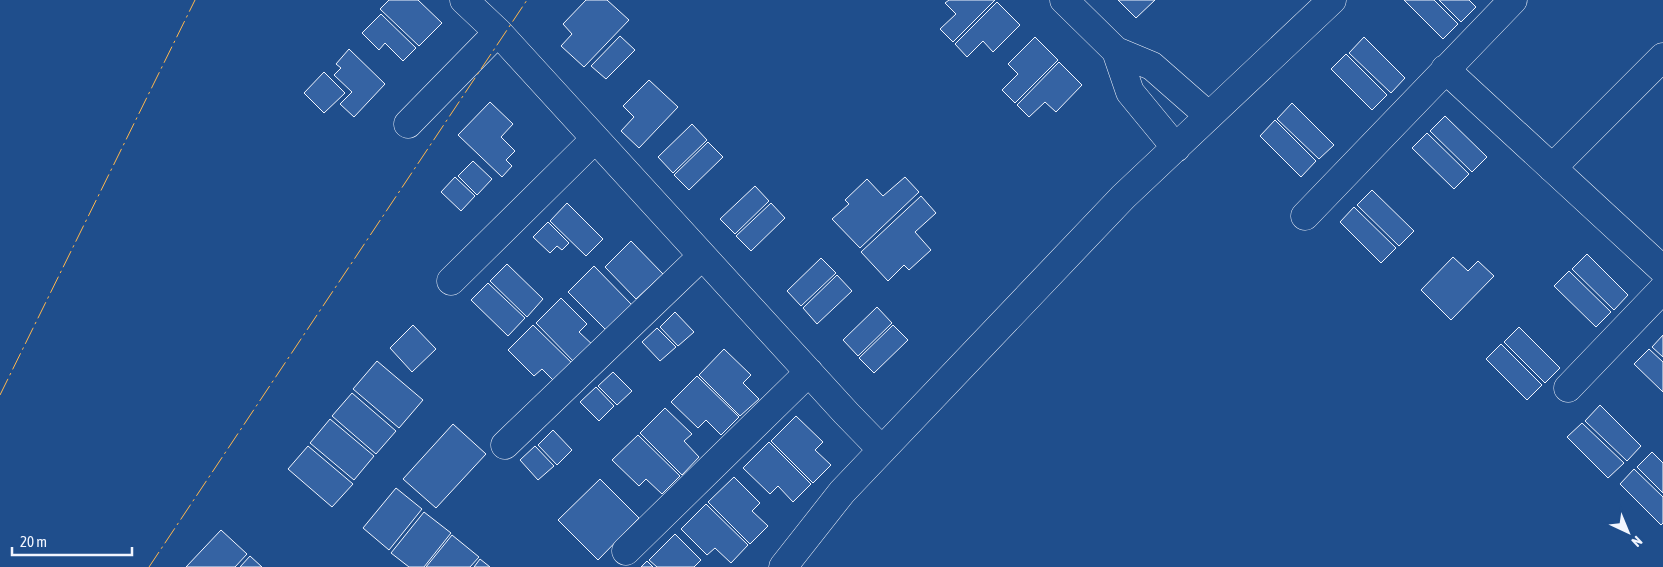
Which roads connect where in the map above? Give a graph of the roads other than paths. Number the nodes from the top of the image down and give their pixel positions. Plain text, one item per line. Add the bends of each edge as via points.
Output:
1 (464, 0) edge
2 (1064, 0) edge
3 (1332, 0) edge
4 (1513, 0) edge
5 (498, 32) junction
6 (1116, 51) junction
7 (1663, 58) edge
8 (1445, 69) junction
9 (1209, 116) junction
10 (408, 124) dead end
11 (595, 139) junction
12 (1176, 148) junction
13 (1552, 168) junction
14 (1305, 216) dead end
15 (702, 256) junction
16 (1663, 270) edge
17 (451, 281) dead end
18 (1663, 289) edge
19 (809, 372) junction
20 (1568, 388) dead end
21 (505, 445) dead end
22 (882, 450) junction
23 (626, 551) dead end
24 (783, 567) edge

1 - 5 street
2 - 6 street
3 - 9 street
4 - 8 street
5 - 10 street
5 - 11 street
6 - 9 street via 1152,66
6 - 12 street via 1130,92
7 - 13 street
8 - 13 street
8 - 14 street
9 - 12 street
11 - 15 street
11 - 17 street
12 - 22 street via 1123,197
13 - 16 street
15 - 19 street
15 - 21 street
18 - 20 street
19 - 22 street
19 - 23 street
22 - 24 street via 842,492

